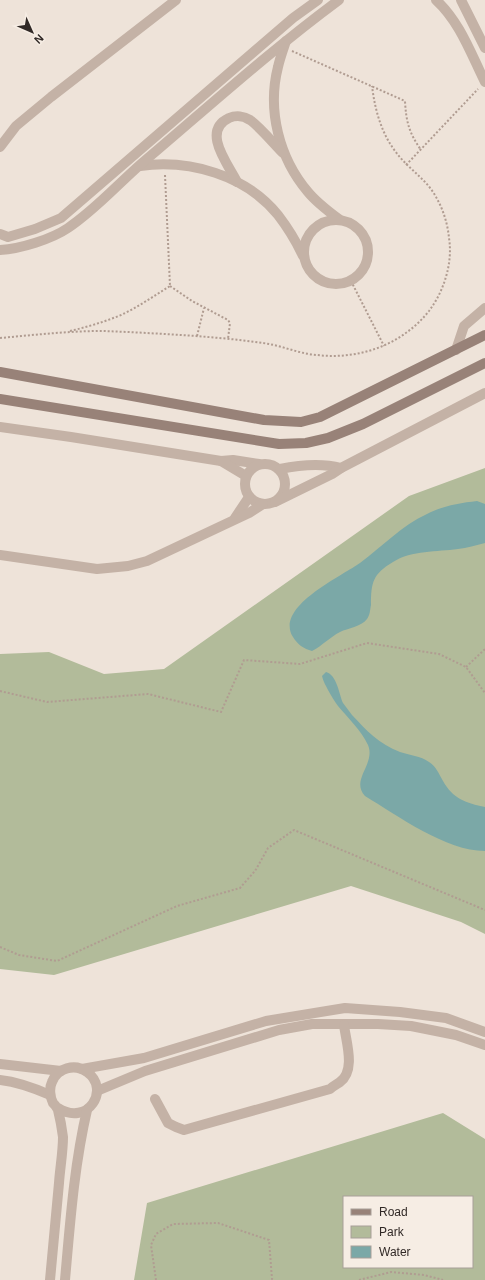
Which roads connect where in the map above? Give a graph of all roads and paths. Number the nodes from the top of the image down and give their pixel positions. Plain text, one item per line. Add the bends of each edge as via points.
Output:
1 (176, 0) edge
2 (318, 0) edge
3 (339, 0) edge
4 (436, 0) edge
5 (460, 0) edge
6 (285, 44) junction
7 (485, 48) edge
8 (485, 82) edge
9 (372, 86) junction
10 (0, 147) edge
11 (421, 150) junction
12 (285, 154) junction
13 (164, 164) junction
14 (406, 165) junction
15 (140, 166) junction
16 (237, 182) junction
17 (340, 220) junction
18 (0, 234) edge
19 (0, 250) edge
20 (303, 256) junction
21 (350, 281) junction
22 (170, 286) junction
23 (204, 308) junction
24 (485, 308) edge
25 (66, 332) junction
26 (485, 335) edge
27 (197, 336) junction
28 (0, 338) edge
29 (228, 339) junction
30 (384, 346) junction
31 (456, 350) junction
32 (485, 363) edge
33 (0, 372) edge
34 (485, 392) edge
35 (0, 399) edge
36 (0, 427) edge
37 (221, 461) junction
38 (259, 464) junction
39 (341, 468) junction
40 (280, 469) junction
41 (246, 476) junction
42 (249, 497) junction
43 (276, 502) junction
44 (263, 504) junction
45 (235, 518) junction
46 (0, 555) edge
47 (485, 649) edge
48 (466, 667) junction
49 (0, 691) edge
50 (485, 693) edge
51 (485, 910) edge
52 (0, 947) edge
53 (344, 1025) junction
54 (485, 1032) edge
55 (485, 1045) edge
56 (0, 1064) edge
57 (82, 1069) junction
58 (61, 1071) junction
59 (0, 1080) edge
60 (97, 1091) junction
61 (50, 1095) junction
62 (155, 1099) dead end
63 (58, 1108) junction
64 (86, 1110) junction
65 (50, 1280) edge
66 (65, 1280) edge
67 (156, 1280) edge
68 (274, 1280) edge
69 (359, 1280) edge
70 (443, 1280) edge

1 - 10 street via 16,126
2 - 18 street via 293,18 61,218 8,237
3 - 6 street
4 - 8 street via 457,25
5 - 7 street
6 - 9 path
6 - 12 street via 278,68 275,112
6 - 15 street
8 - 11 path
9 - 11 path via 405,101 408,127
9 - 14 path via 379,121 389,142
11 - 14 path
12 - 16 street via 250,120 242,116 224,120 218,127 216,136
12 - 17 street via 307,191
13 - 15 street
13 - 16 street via 190,166 214,172
13 - 22 path
14 - 30 path via 423,180 436,198 445,218 450,240 449,262 444,284 430,310 404,335
15 - 19 street via 67,229 39,241
16 - 20 street via 277,213
17 - 20 street via 326,222 313,229 307,237
17 - 21 street via 358,229 368,246 365,266 359,275
20 - 21 street via 312,274 321,281 330,284
21 - 30 path
22 - 23 path
22 - 25 path via 120,315
23 - 27 path
23 - 29 path via 228,320
24 - 31 street via 464,326
25 - 27 path via 101,331
25 - 28 path
26 - 31 street
27 - 29 path
29 - 30 path via 270,344 316,355 362,354
31 - 33 street via 320,417 301,422 264,420
32 - 35 street via 363,424 317,442 293,444 279,444
34 - 39 street
36 - 37 street
37 - 38 street
37 - 41 street
38 - 40 street via 268,464
38 - 41 street
39 - 40 street via 329,465
39 - 43 street
40 - 43 street via 285,487
41 - 42 street via 245,489
42 - 44 street
42 - 45 street
43 - 44 street
44 - 45 street
45 - 46 street via 147,561 128,566 97,569
47 - 48 path
48 - 49 path via 439,654 367,643 300,664 244,660 221,712 148,694 47,702
48 - 50 path
51 - 52 path via 294,830 268,848 255,871 240,888 177,906 57,961 19,956
53 - 55 street via 411,1026 456,1035
53 - 60 street via 312,1024 279,1030 145,1071
53 - 62 street via 350,1065 342,1081 330,1089 184,1130 168,1123
54 - 57 street via 446,1018 345,1008 266,1021 144,1058
56 - 58 street
57 - 58 street via 75,1067
57 - 60 street via 93,1078
58 - 61 street via 52,1081
59 - 61 street via 25,1085
60 - 64 street via 96,1099
61 - 63 street
63 - 64 street via 72,1114 80,1114
63 - 65 street via 63,1137
64 - 66 street via 81,1134
67 - 68 path via 151,1245 156,1234 173,1224 218,1223 269,1240
69 - 70 path via 391,1272 424,1275

